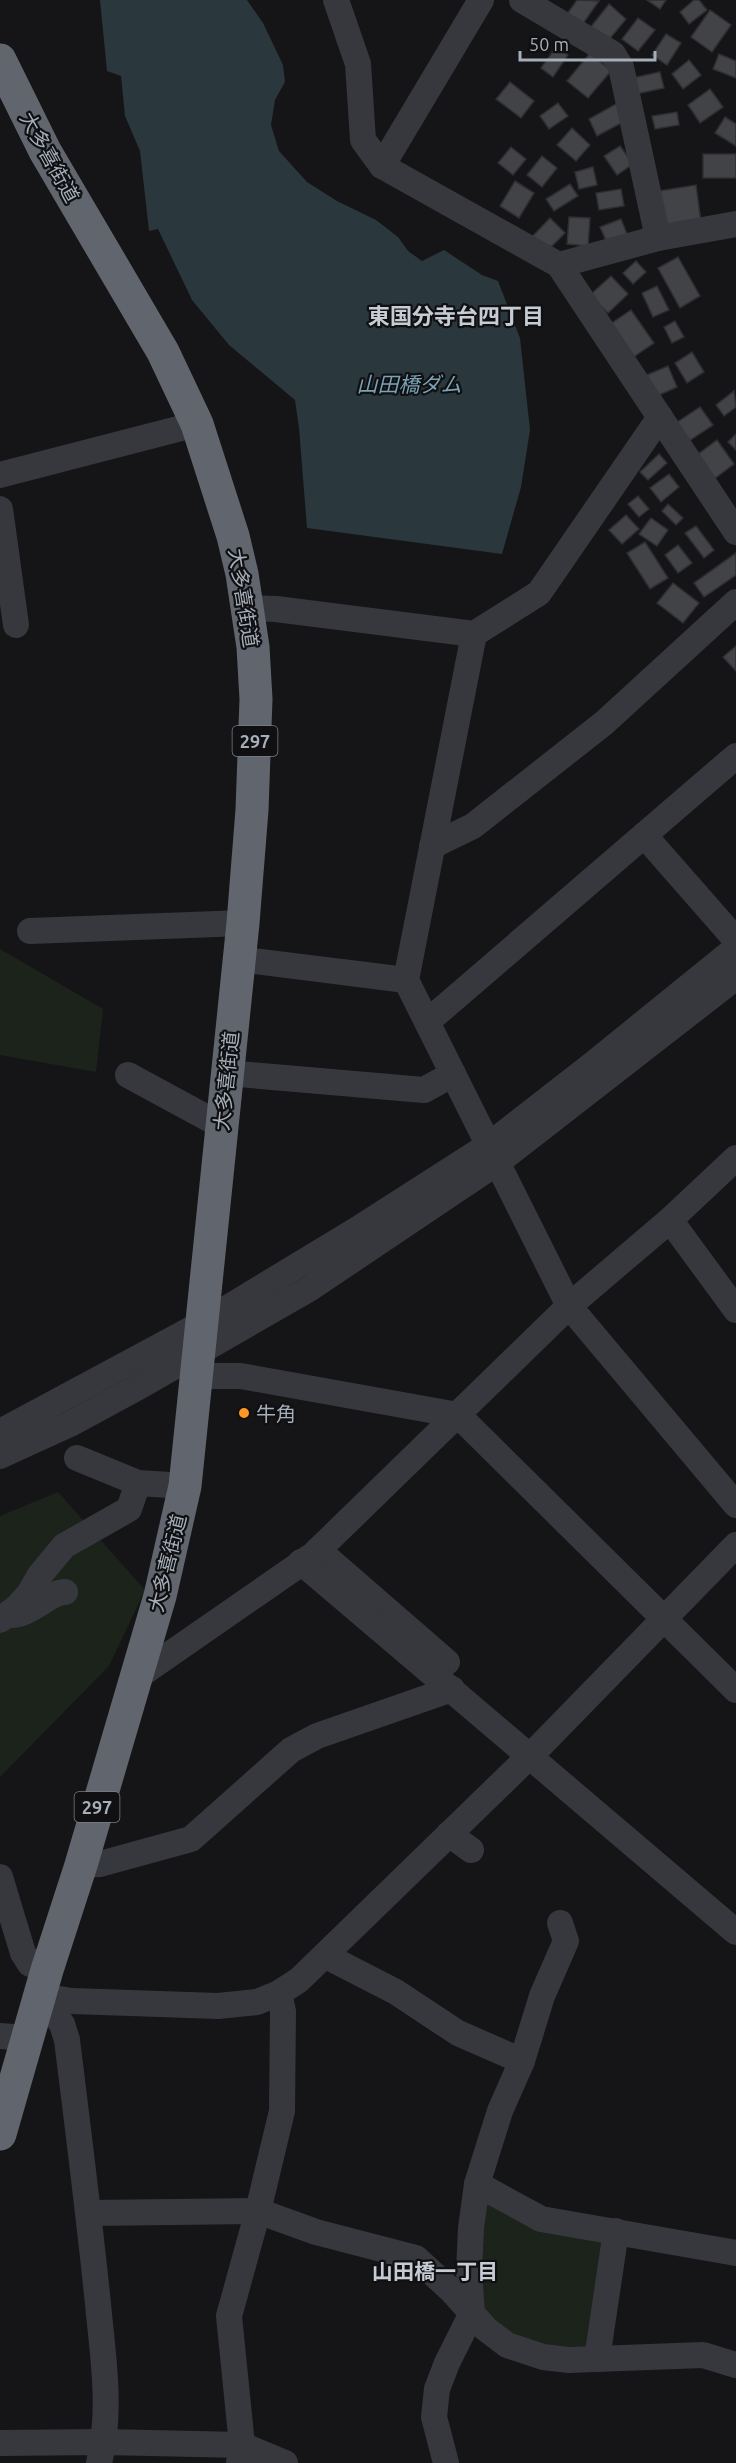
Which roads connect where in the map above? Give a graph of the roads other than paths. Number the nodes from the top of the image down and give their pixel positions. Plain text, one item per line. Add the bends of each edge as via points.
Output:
1 (336, 0) edge
2 (481, 0) edge
3 (522, 0) edge
4 (1, 66) edge
5 (382, 166) junction
6 (736, 224) edge
7 (658, 238) junction
8 (559, 265) junction
9 (660, 417) junction
10 (197, 424) junction
11 (0, 475) edge
12 (0, 509) edge
13 (736, 532) edge
14 (736, 602) edge
15 (248, 608) junction
16 (16, 625) dead end
17 (474, 634) junction
18 (736, 756) edge
19 (644, 835) junction
20 (432, 846) junction
21 (243, 922) junction
22 (30, 931) dead end
23 (736, 940) edge
24 (736, 948) edge
25 (238, 959) junction
26 (736, 977) edge
27 (406, 980) junction
28 (427, 1022) junction
29 (227, 1073) junction
30 (453, 1074) junction
31 (128, 1075) dead end
32 (222, 1126) junction
33 (493, 1154) junction
34 (736, 1158) edge
35 (670, 1221) junction
36 (569, 1306) junction
37 (736, 1310) edge
38 (199, 1352) junction
39 (458, 1415) junction
40 (0, 1432) edge
41 (0, 1456) edge
42 (76, 1458) dead end
43 (138, 1483) junction
44 (185, 1485) junction
45 (736, 1505) edge
46 (736, 1545) edge
47 (310, 1556) junction
48 (66, 1592) dead end
49 (2, 1618) edge
50 (665, 1619) junction
51 (137, 1677) junction
52 (452, 1689) junction
53 (736, 1690) edge
54 (535, 1750) junction
55 (449, 1834) junction
56 (471, 1850) dead end
57 (81, 1865) junction
58 (0, 1876) edge
59 (736, 1911) edge
60 (560, 1923) dead end
61 (736, 1932) edge
62 (326, 1956) junction
63 (43, 1983) junction
64 (279, 1993) junction
65 (14, 2037) edge
66 (522, 2061) junction
67 (0, 2134) edge
68 (477, 2184) junction
69 (258, 2211) junction
70 (89, 2213) junction
71 (616, 2231) junction
72 (736, 2253) edge
73 (472, 2313) junction
74 (597, 2359) junction
75 (736, 2365) edge
76 (0, 2444) edge
77 (102, 2452) edge
78 (241, 2454) edge
79 (285, 2463) edge
80 (446, 2463) edge

1 - 5 street via 358,64 363,140
2 - 5 street
3 - 7 street via 613,54 621,67
4 - 10 highway, 大多喜街道 / 297 via 45,151 163,352
5 - 8 street
6 - 7 street
7 - 8 street
8 - 9 street
9 - 13 street
9 - 17 street via 539,593
10 - 11 street
10 - 15 highway, 大多喜街道 / 297 via 233,536
12 - 16 street
14 - 20 street via 604,723 473,826
15 - 17 street
15 - 21 highway, 大多喜街道 / 297 via 256,699
17 - 20 street
18 - 19 street
19 - 23 street
19 - 28 street
20 - 27 street
21 - 22 street
21 - 25 highway, 大多喜街道 / 297
24 - 33 street via 593,1064
25 - 27 street
25 - 29 highway, 大多喜街道 / 297
26 - 33 street
27 - 28 street
28 - 30 street
29 - 30 street via 424,1090
29 - 32 highway, 大多喜街道 / 297
30 - 33 street
31 - 32 street
32 - 38 highway, 大多喜街道 / 297
33 - 36 street
33 - 38 street via 361,1227
34 - 35 street
35 - 36 street
35 - 37 street
36 - 39 street
36 - 45 street
38 - 39 street via 241,1376
38 - 40 street
38 - 41 street via 70,1424
38 - 44 highway, 大多喜街道 / 297
39 - 47 street
39 - 50 street
42 - 43 street
43 - 44 street
43 - 49 street via 129,1509 64,1546 28,1594
44 - 51 highway, 大多喜街道 / 297 via 165,1579
46 - 50 street
47 - 51 street
47 - 52 street
47 - 54 street
48 - 49 street via 58,1592 24,1613
50 - 53 street
50 - 54 street
51 - 57 highway, 大多喜街道 / 297
52 - 54 street
52 - 57 street via 317,1736 291,1750 191,1839 100,1864
54 - 55 street
54 - 59 street
54 - 61 street
55 - 56 street
55 - 62 street
57 - 63 highway, 大多喜街道 / 297
58 - 63 street via 23,1953
60 - 66 street via 566,1941 542,1996
62 - 64 street
62 - 66 street via 396,1992 458,2033
63 - 64 street via 72,2001 218,2006 257,2002
63 - 65 highway, 大多喜街道 / 297
63 - 70 street via 67,2040
64 - 69 street via 283,2011 282,2111
65 - 67 highway, 大多喜街道 / 297
66 - 68 street via 500,2111
68 - 71 street via 541,2218
68 - 73 street via 469,2271
69 - 70 street
69 - 73 street via 316,2232 416,2258
69 - 78 street via 229,2316
70 - 77 street via 106,2395
71 - 72 street
71 - 74 street
73 - 74 street via 507,2345 543,2357
73 - 80 street via 437,2389 434,2417
74 - 75 street via 703,2355
76 - 77 street
77 - 78 street
78 - 79 street

